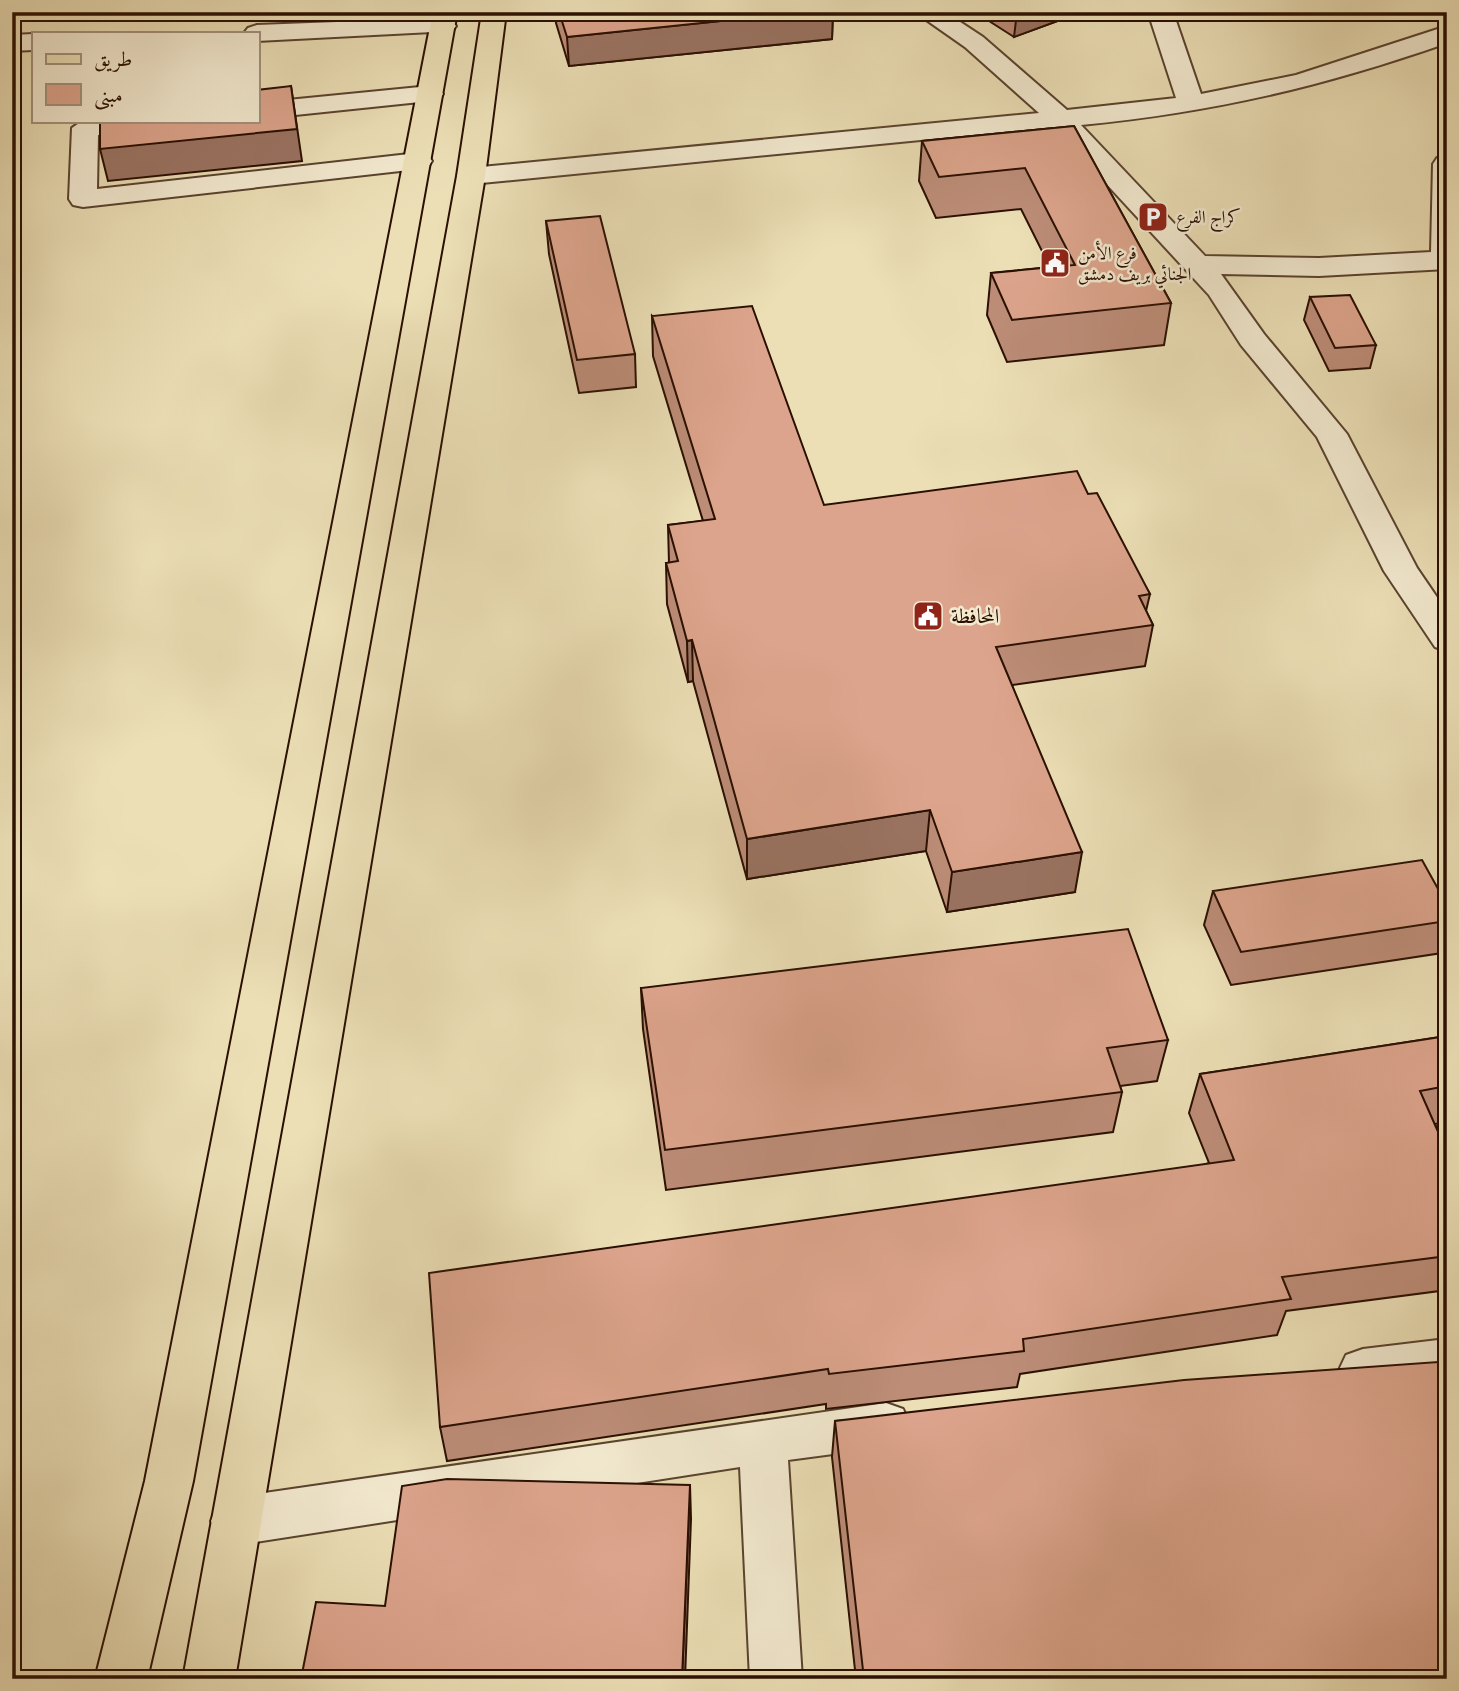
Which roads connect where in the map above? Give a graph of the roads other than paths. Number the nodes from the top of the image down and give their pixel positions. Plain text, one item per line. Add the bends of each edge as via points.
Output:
1 (494, 12) edge
2 (927, 12) edge
3 (1160, 12) edge
4 (444, 19) edge
5 (259, 33) edge
6 (1447, 33) edge
7 (32, 42) edge
8 (12, 43) edge
9 (430, 94) junction
10 (1191, 103) junction
11 (259, 111) edge
12 (1061, 119) junction
13 (149, 122) edge
14 (418, 161) junction
15 (1447, 164) edge
16 (471, 176) junction
17 (1446, 260) edge
18 (1197, 265) junction
19 (1447, 639) edge
20 (1327, 1374) edge
21 (1447, 1380) edge
22 (926, 1420) edge
23 (763, 1441) junction
24 (236, 1521) junction
25 (121, 1679) edge
26 (209, 1679) edge
27 (776, 1679) edge

1 - 16 main road
2 - 12 street via 974,42
3 - 10 street
4 - 5 street
4 - 9 main road
6 - 10 street via 1371,62 1282,87
7 - 8 street
9 - 11 street
9 - 14 main road
10 - 12 street
12 - 16 street
12 - 18 street
13 - 14 street via 85,128 83,199
14 - 25 main road via 169,1481
15 - 17 street
16 - 24 main road
17 - 18 street via 1319,267
18 - 19 street via 1331,434 1401,571
20 - 21 street via 1438,1361
22 - 23 street
23 - 24 street
23 - 27 street
24 - 26 main road

